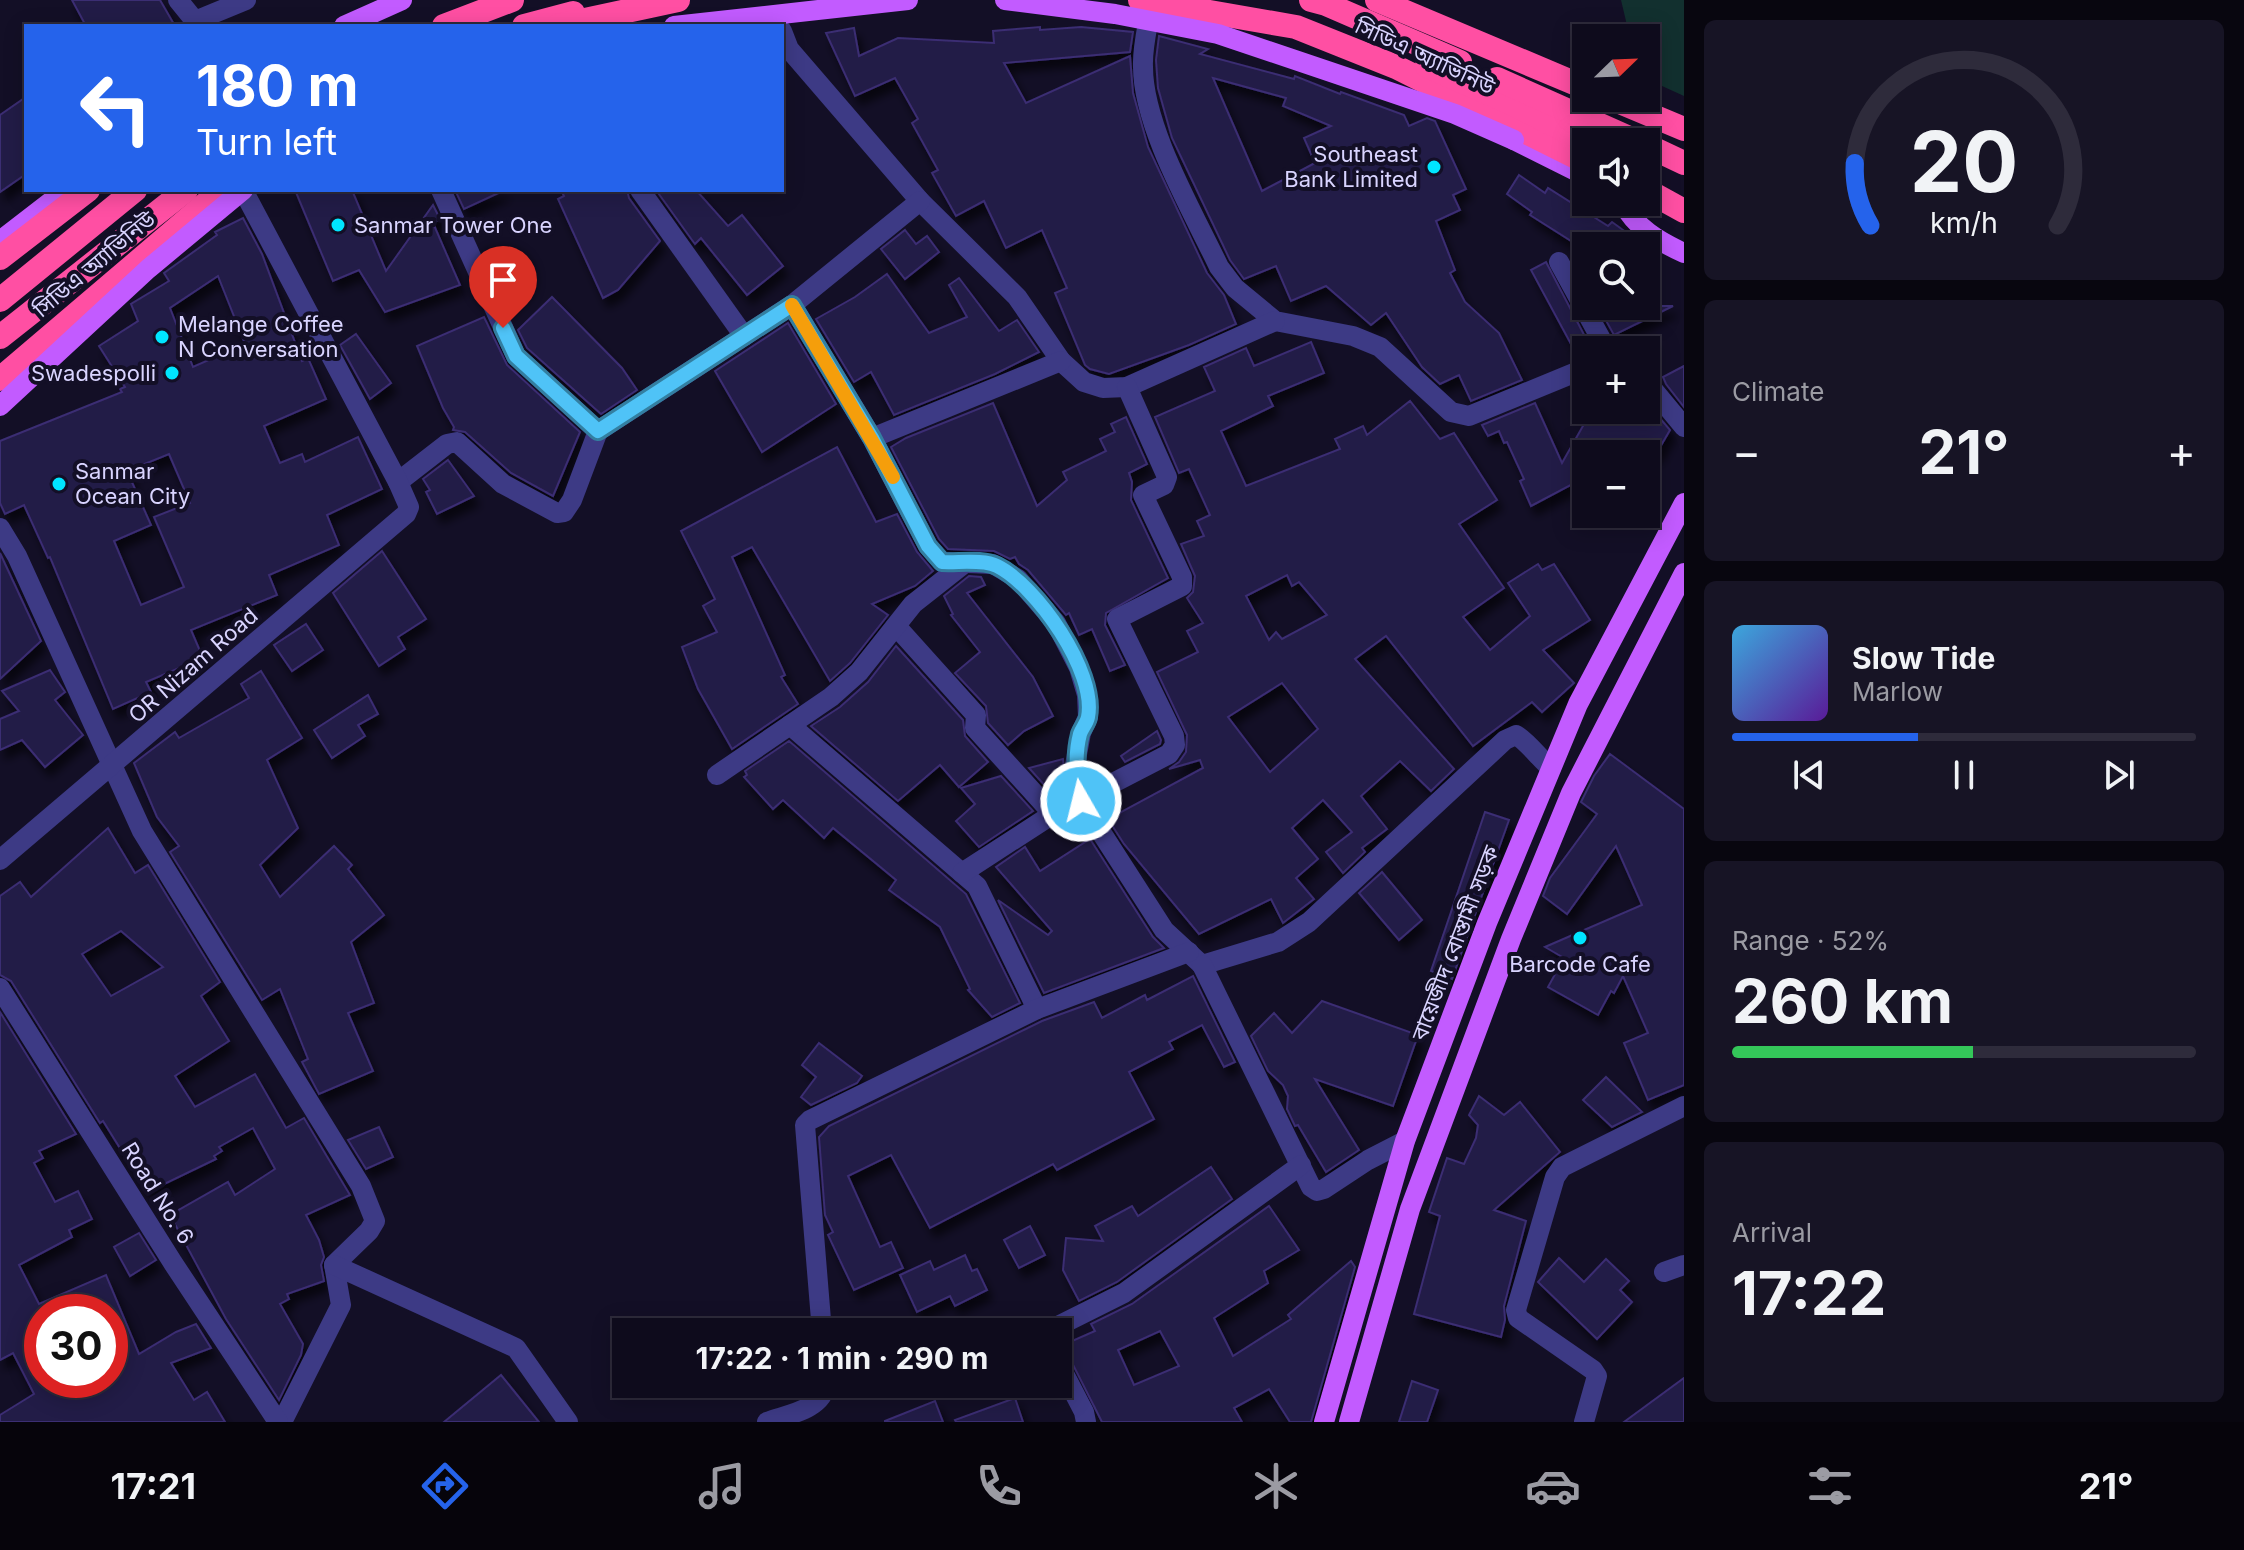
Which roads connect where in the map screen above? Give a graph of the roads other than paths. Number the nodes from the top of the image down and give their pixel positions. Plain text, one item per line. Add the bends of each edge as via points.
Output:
1 (178, 0) edge
2 (246, 0) edge
3 (412, 0) edge
4 (512, 0) edge
5 (622, 0) edge
6 (678, 0) edge
7 (771, 0) edge
8 (908, 0) edge
9 (1005, 0) edge
10 (1234, 0) edge
11 (1311, 0) edge
12 (1377, 0) edge
13 (1398, 0) edge
14 (1146, 1) edge
15 (392, 4) edge
16 (197, 24) edge
17 (348, 24) edge
18 (366, 24) edge
19 (449, 24) edge
20 (532, 24) edge
21 (566, 24) edge
22 (692, 24) edge
23 (779, 24) edge
24 (784, 36) edge
25 (1572, 80) edge
26 (1572, 80) edge
27 (1660, 110) edge
28 (1643, 112) edge
29 (1684, 118) edge
30 (1606, 128) edge
31 (1684, 129) edge
32 (1572, 134) edge
33 (1660, 152) edge
34 (1572, 155) edge
35 (1684, 163) edge
36 (1572, 169) edge
37 (1660, 180) edge
38 (1660, 191) edge
39 (63, 192) edge
40 (85, 192) edge
41 (133, 192) edge
42 (183, 192) edge
43 (220, 192) edge
44 (241, 192) edge
45 (244, 192) edge
46 (442, 192) edge
47 (641, 192) edge
48 (1684, 193) edge
49 (1660, 198) edge
50 (920, 201) junction
51 (1684, 211) edge
52 (1630, 216) edge
53 (0, 241) edge
54 (1684, 253) edge
55 (0, 258) edge
56 (1559, 262) dead end
57 (0, 300) edge
58 (792, 305) junction
59 (1275, 321) junction
60 (744, 336) junction
61 (1599, 336) edge
62 (0, 337) edge
63 (1061, 361) junction
64 (1572, 374) edge
65 (0, 379) edge
66 (1127, 387) junction
67 (1660, 398) edge
68 (0, 406) edge
69 (1684, 427) edge
70 (598, 431) junction
71 (872, 438) junction
72 (398, 482) junction
73 (1684, 503) edge
74 (0, 528) edge
75 (965, 563) junction
76 (1684, 573) edge
77 (896, 626) junction
78 (790, 725) junction
79 (112, 767) junction
80 (1551, 768) junction
81 (717, 775) dead end
82 (1081, 801) junction
83 (1053, 814) junction
84 (0, 860) edge
85 (962, 873) junction
86 (1196, 958) junction
87 (0, 988) edge
88 (1037, 1009) junction
89 (1684, 1106) edge
90 (1405, 1141) junction
91 (1301, 1165) junction
92 (334, 1265) junction
93 (1684, 1265) edge
94 (1664, 1272) dead end
95 (821, 1318) edge
96 (1072, 1319) edge
97 (1072, 1389) edge
98 (820, 1398) edge
99 (280, 1422) edge
100 (568, 1422) edge
101 (767, 1422) edge
102 (1086, 1422) edge
103 (1324, 1422) edge
104 (1349, 1422) edge
105 (1584, 1422) edge

1 - 16 street
2 - 16 street
3 - 15 highway
4 - 19 highway
5 - 20 highway
6 - 21 highway
7 - 23 street
8 - 22 main road, bridge
9 - 36 main road, bridge via 1218,34 1482,124
10 - 32 highway via 1320,19
11 - 30 highway
12 - 25 highway, সিডিএ অ্যাভিনিউ
13 - 26 main road
14 - 34 highway, সিডিএ অ্যাভিনিউ via 1296,27 1396,67
14 - 59 street via 1144,90 1152,122 1219,267 1235,288
15 - 17 main road, bridge
15 - 18 highway
24 - 50 street via 789,49
27 - 29 main road
28 - 31 highway
33 - 35 highway
37 - 48 highway
38 - 48 main road
39 - 53 main road
40 - 55 highway
41 - 57 highway
42 - 62 highway
43 - 65 highway, সিডিএ অ্যাভিনিউ
44 - 68 main road, bridge via 148,269
45 - 72 street
46 - 70 street via 516,356
47 - 60 street
49 - 51 highway
50 - 58 street
50 - 63 street via 1017,297
52 - 54 main road via 1646,232
56 - 61 street
58 - 60 street
58 - 71 street
59 - 64 street via 1353,336 1380,347 1451,412 1469,416
59 - 66 street
60 - 70 street
63 - 66 street via 1084,382
63 - 71 street
66 - 82 street via 1167,477 1164,485 1143,495 1182,586 1117,619 1175,745 1169,754
67 - 69 street
70 - 72 street via 564,512 503,484 457,442
71 - 75 street via 928,546 942,562
72 - 79 street, OR Nizam Road via 408,501 406,514
73 - 80 main road, বায়েজীদ বোস্তামী সড়ক via 1578,704
74 - 79 street
75 - 77 street via 913,604
75 - 82 street via 993,564 1018,579 1056,623 1079,668 1088,717 1075,765
76 - 104 main road via 1571,793 1505,953 1410,1209
77 - 78 street via 859,672
77 - 83 street via 976,715 974,727
78 - 81 street
78 - 85 street
79 - 84 street, OR Nizam Road
79 - 92 street via 142,831 361,1186 375,1221
80 - 86 street via 1523,739 1516,735 1505,740 1309,922 1278,942
80 - 90 main road, বায়েজীদ বোস্তামী সড়ক
82 - 83 street
82 - 86 street via 1164,930
83 - 85 street
85 - 88 street via 977,886
86 - 88 street
86 - 91 street
87 - 99 street, Road No. 6
88 - 95 street via 805,1125
89 - 105 street via 1562,1167 1555,1177 1516,1310 1518,1318 1597,1376
90 - 91 street via 1317,1191
90 - 103 main road, বায়েজীদ বোস্তামী সড়ক
91 - 96 street via 1124,1293
92 - 99 street via 341,1305
92 - 100 street via 516,1348
93 - 94 street
97 - 102 street
98 - 101 street

